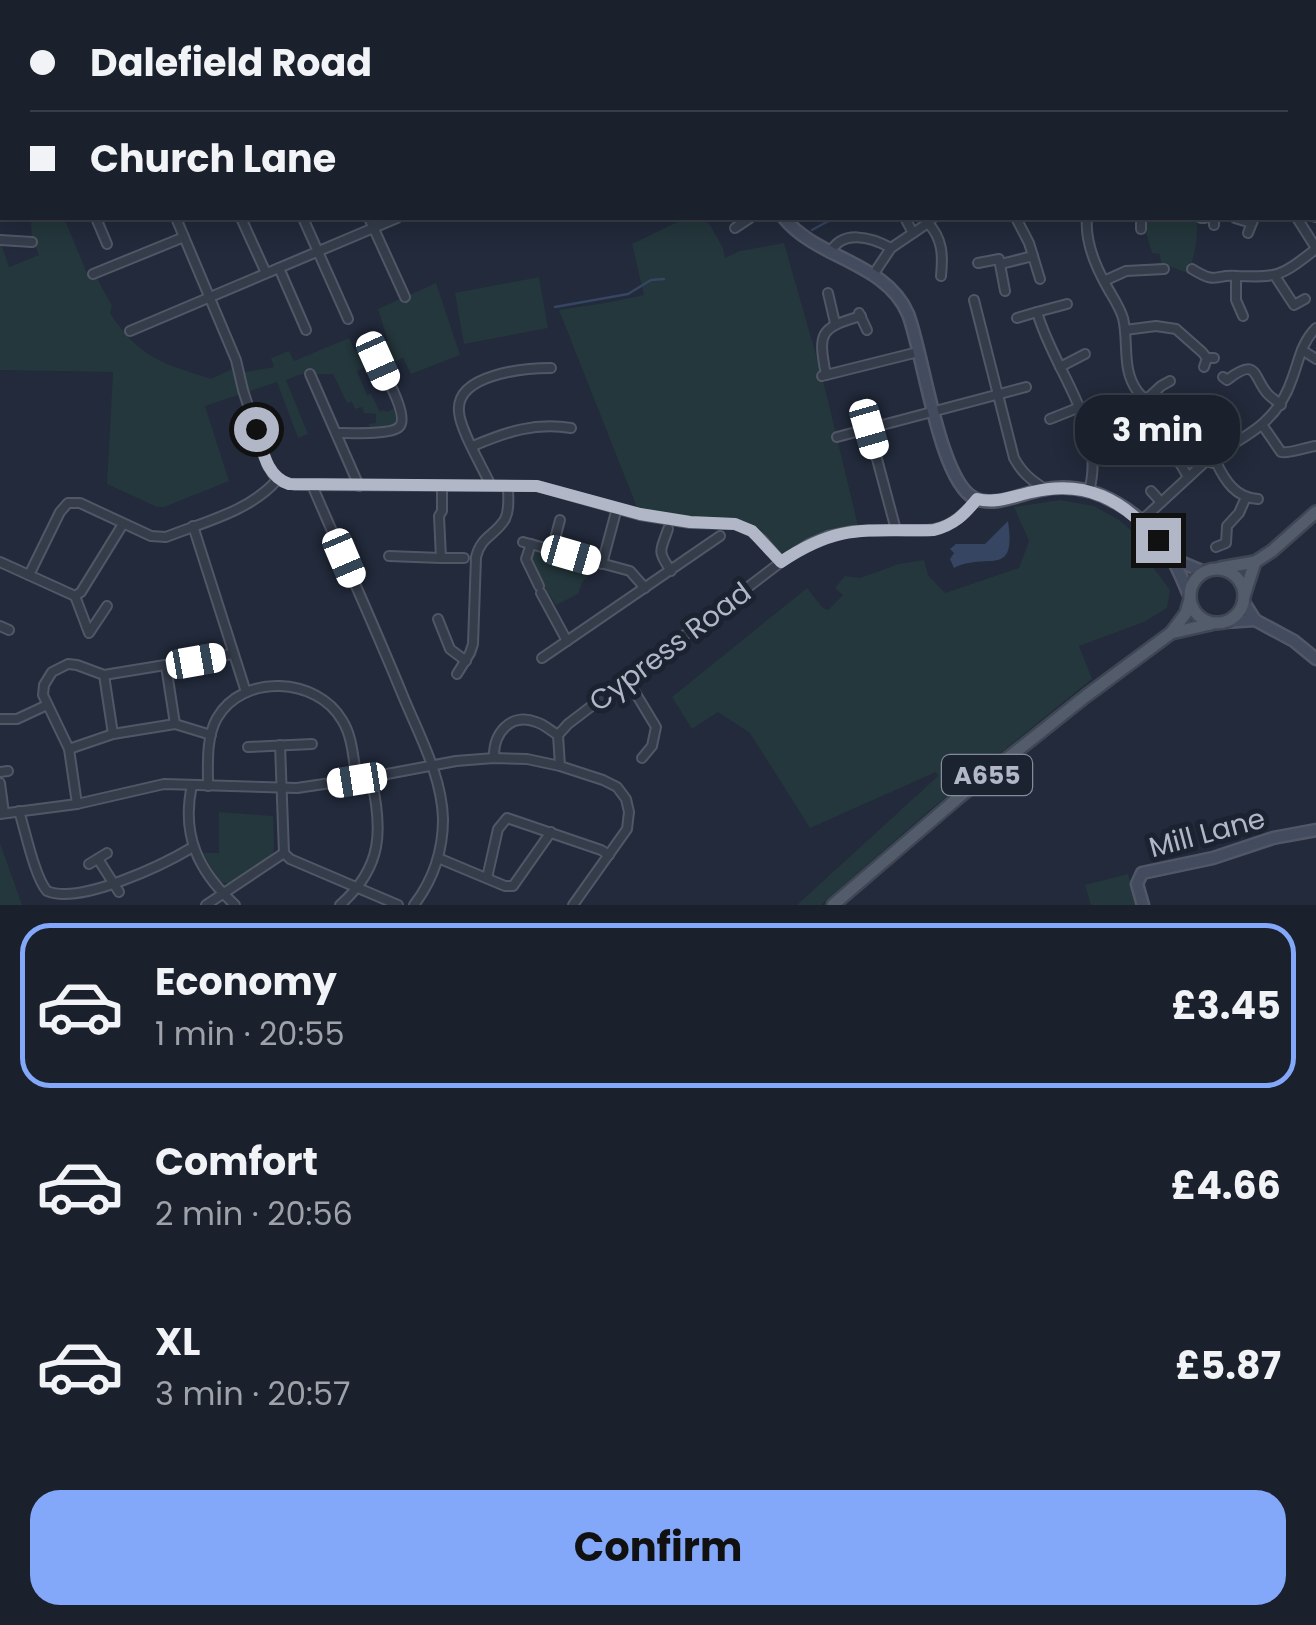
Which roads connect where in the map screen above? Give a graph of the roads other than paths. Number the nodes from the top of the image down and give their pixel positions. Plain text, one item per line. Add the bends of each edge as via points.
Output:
1 (112, 220) dead end
2 (177, 220) edge
3 (242, 220) edge
4 (304, 220) edge
5 (369, 220) edge
6 (392, 220) edge
7 (786, 220) edge
8 (905, 220) edge
9 (931, 220) edge
10 (1017, 220) edge
11 (1087, 220) edge
12 (1140, 220) edge
13 (1252, 220) edge
14 (1299, 221) edge
15 (98, 222) edge
16 (373, 228) junction
17 (1141, 229) dead end
18 (913, 234) junction
19 (1248, 234) dead end
20 (184, 236) junction
21 (0, 240) edge
22 (32, 242) dead end
23 (107, 244) dead end
24 (890, 248) junction
25 (1316, 248) edge
26 (318, 252) junction
27 (830, 253) junction
28 (1156, 255) dead end
29 (1033, 256) junction
30 (978, 263) dead end
31 (1001, 264) junction
32 (280, 268) junction
33 (1195, 268) dead end
34 (93, 274) dead end
35 (266, 274) junction
36 (872, 275) junction
37 (1236, 276) junction
38 (1276, 276) junction
39 (941, 278) dead end
40 (1040, 279) dead end
41 (1104, 281) junction
42 (1005, 290) dead end
43 (831, 295) dead end
44 (404, 297) dead end
45 (210, 298) junction
46 (1305, 299) dead end
47 (974, 300) dead end
48 (1067, 304) dead end
49 (1036, 312) junction
50 (1243, 316) dead end
51 (1017, 318) dead end
52 (348, 319) dead end
53 (835, 323) junction
54 (1316, 328) edge
55 (306, 330) dead end
56 (867, 330) dead end
57 (1125, 330) junction
58 (130, 331) dead end
59 (1302, 350) junction
60 (918, 352) junction
61 (1085, 354) dead end
62 (1316, 360) edge
63 (378, 361) dead end
64 (1208, 361) dead end
65 (1060, 367) junction
66 (551, 368) dead end
67 (310, 374) dead end
68 (1172, 380) dead end
69 (1227, 382) dead end
70 (1026, 387) dead end
71 (998, 395) junction
72 (1146, 400) junction
73 (1282, 404) junction
74 (1080, 407) junction
75 (933, 412) junction
76 (1050, 420) dead end
77 (1263, 426) junction
78 (571, 428) dead end
79 (869, 429) junction
80 (336, 434) junction
81 (837, 437) dead end
82 (473, 446) junction
83 (1316, 446) edge
84 (1208, 448) junction
85 (1219, 452) junction
86 (1187, 455) dead end
87 (1170, 459) dead end
88 (1211, 462) junction
89 (1180, 463) junction
90 (1188, 478) junction
91 (278, 480) junction
92 (312, 485) junction
93 (359, 486) junction
94 (442, 486) junction
95 (491, 486) junction
96 (508, 486) junction
97 (1045, 489) junction
98 (1149, 489) dead end
99 (1089, 491) junction
100 (1246, 498) junction
101 (977, 499) junction
102 (1258, 499) dead end
103 (1161, 502) junction
104 (617, 508) junction
105 (1316, 512) edge
106 (1141, 521) junction
107 (123, 524) junction
108 (557, 524) dead end
109 (193, 526) junction
110 (668, 528) dead end
111 (896, 530) junction
112 (720, 536) dead end
113 (1216, 547) dead end
114 (552, 550) junction
115 (389, 556) dead end
116 (441, 558) junction
117 (464, 558) dead end
118 (1172, 558) junction
119 (0, 562) edge
120 (781, 562) junction
121 (1255, 562) junction
122 (602, 564) junction
123 (671, 571) junction
124 (1208, 571) junction
125 (29, 576) junction
126 (645, 588) junction
127 (76, 596) junction
128 (1190, 597) junction
129 (1244, 599) junction
130 (108, 606) dead end
131 (438, 618) dead end
132 (1255, 620) junction
133 (1219, 623) junction
134 (1171, 633) junction
135 (567, 641) junction
136 (232, 654) junction
137 (542, 658) dead end
138 (1316, 659) edge
139 (466, 661) junction
140 (166, 666) junction
141 (458, 674) dead end
142 (104, 675) junction
143 (627, 678) junction
144 (246, 692) junction
145 (47, 704) junction
146 (0, 720) edge
147 (174, 724) junction
148 (113, 734) junction
149 (211, 735) junction
150 (558, 735) junction
151 (312, 744) dead end
152 (248, 746) dead end
153 (280, 746) junction
154 (69, 749) junction
155 (494, 758) junction
156 (642, 758) dead end
157 (432, 766) junction
158 (560, 766) junction
159 (372, 778) junction
160 (357, 780) junction
161 (0, 783) edge
162 (192, 785) junction
163 (208, 786) junction
164 (282, 789) junction
165 (77, 804) junction
166 (20, 811) junction
167 (2, 814) edge
168 (1316, 830) edge
169 (551, 832) junction
170 (193, 847) junction
171 (107, 853) dead end
172 (284, 853) junction
173 (608, 855) junction
174 (438, 858) junction
175 (487, 878) junction
176 (358, 888) junction
177 (224, 894) junction
178 (88, 901) dead end
179 (206, 905) edge
180 (235, 905) edge
181 (340, 905) edge
182 (398, 905) edge
183 (414, 905) edge
184 (572, 905) edge
185 (833, 905) edge
186 (1142, 905) edge

1 - 15 street
2 - 20 street
3 - 35 street
4 - 26 street
5 - 16 street
6 - 16 street
7 - 27 street
8 - 18 street
9 - 18 street
9 - 39 street via 942,246
10 - 29 street
11 - 41 street via 1087,241
12 - 17 street
13 - 19 street
14 - 25 street
15 - 23 street
16 - 26 street
16 - 44 street
18 - 24 street
20 - 34 street
20 - 45 street
21 - 22 street
24 - 27 street via 848,238
24 - 36 street
25 - 38 street
26 - 32 street
26 - 52 street
27 - 36 street
28 - 41 street via 1160,269 1126,271
29 - 31 street
29 - 40 street
30 - 31 street
31 - 42 street
32 - 35 street
32 - 55 street
33 - 37 street via 1212,279
35 - 45 street
36 - 60 street via 898,297
37 - 38 street
37 - 50 street
38 - 46 street via 1296,309
41 - 57 street
43 - 53 street
45 - 58 street
45 - 91 street
47 - 71 street
48 - 49 street
49 - 51 street
49 - 65 street
53 - 56 street via 860,314
53 - 60 street via 820,347 824,376
54 - 59 street
57 - 64 street via 1178,325
57 - 72 street via 1130,378
59 - 62 street
59 - 73 street
60 - 75 street
61 - 65 street
63 - 80 street via 402,411 400,427
65 - 74 street
66 - 82 street via 469,386 458,412
67 - 80 street
68 - 72 street
69 - 73 street via 1251,370
70 - 71 street
71 - 75 street
71 - 97 street via 1014,458
72 - 84 street via 1193,425
73 - 77 street
74 - 76 street
74 - 99 street via 1094,467
75 - 79 street
75 - 101 street via 956,478
77 - 83 street via 1284,453
77 - 85 street
78 - 82 street via 530,426
79 - 81 street
79 - 111 street
80 - 93 street
82 - 95 street
84 - 85 street
84 - 88 street via 1204,456
85 - 88 street
86 - 89 street
87 - 89 street
88 - 90 street
88 - 100 street
89 - 90 street
90 - 103 street
91 - 92 street
91 - 109 street via 252,502
92 - 93 street
92 - 157 street
93 - 94 street
94 - 95 street
94 - 116 street
95 - 96 street
96 - 104 street via 537,486
96 - 139 street via 505,518 478,546
97 - 99 street
97 - 101 street via 993,502
98 - 103 street
99 - 106 street
100 - 102 street
100 - 113 street via 1226,526 1226,543
101 - 111 street, Cypress Road via 944,528
103 - 106 street
104 - 120 street via 735,524 752,531
104 - 122 street
105 - 121 main road
106 - 118 street
107 - 109 street via 158,537
107 - 125 street via 68,502
107 - 127 street
108 - 114 street
109 - 136 street
110 - 123 street via 659,549
111 - 120 street, Cypress Road via 828,536
112 - 123 street
114 - 122 street
114 - 135 street via 527,543 526,559
115 - 116 street
116 - 117 street
118 - 124 street
118 - 128 street
119 - 125 street
120 - 143 street, Cypress Road
121 - 124 main road
121 - 129 main road
122 - 126 street via 630,571
123 - 126 street
124 - 128 main road via 1194,582
124 - 129 main road via 1236,577
125 - 127 street
126 - 135 street
127 - 130 street via 89,633
128 - 133 main road via 1197,615
128 - 134 main road, A655
129 - 132 street
129 - 133 main road via 1238,613
131 - 139 street via 450,649
132 - 133 street
132 - 138 street
133 - 134 main road, A655
134 - 185 main road, A655
135 - 137 street
136 - 140 street
136 - 144 street
139 - 141 street
140 - 142 street
140 - 147 street
142 - 145 street via 78,665 59,667 44,685
142 - 148 street
143 - 150 street, Cypress Road
143 - 156 street via 656,727
144 - 149 street via 223,710
144 - 160 street via 286,687 324,700 347,730
145 - 146 street via 18,720
145 - 154 street
147 - 148 street
147 - 149 street
148 - 154 street
149 - 163 street
150 - 155 street via 536,721 516,721 495,740
150 - 158 street
151 - 153 street
152 - 153 street
153 - 164 street
154 - 165 street
155 - 157 street
155 - 158 street
157 - 159 street
157 - 174 street via 443,820
158 - 173 street via 611,783 626,799 627,829
159 - 160 street
159 - 176 street via 378,840
160 - 164 street
161 - 167 street
162 - 163 street
162 - 165 street via 152,786
162 - 170 street via 187,818
163 - 164 street
164 - 172 street
165 - 166 street
166 - 167 street
166 - 178 street via 45,890 57,899
168 - 186 street, Mill Lane via 1142,873
169 - 173 street
169 - 175 street via 513,886
169 - 175 street via 503,820
170 - 171 street via 115,895 93,862
170 - 177 street
172 - 176 street
172 - 177 street
173 - 184 street
174 - 175 street
174 - 183 street
176 - 181 street
176 - 182 street
177 - 179 street
177 - 180 street

